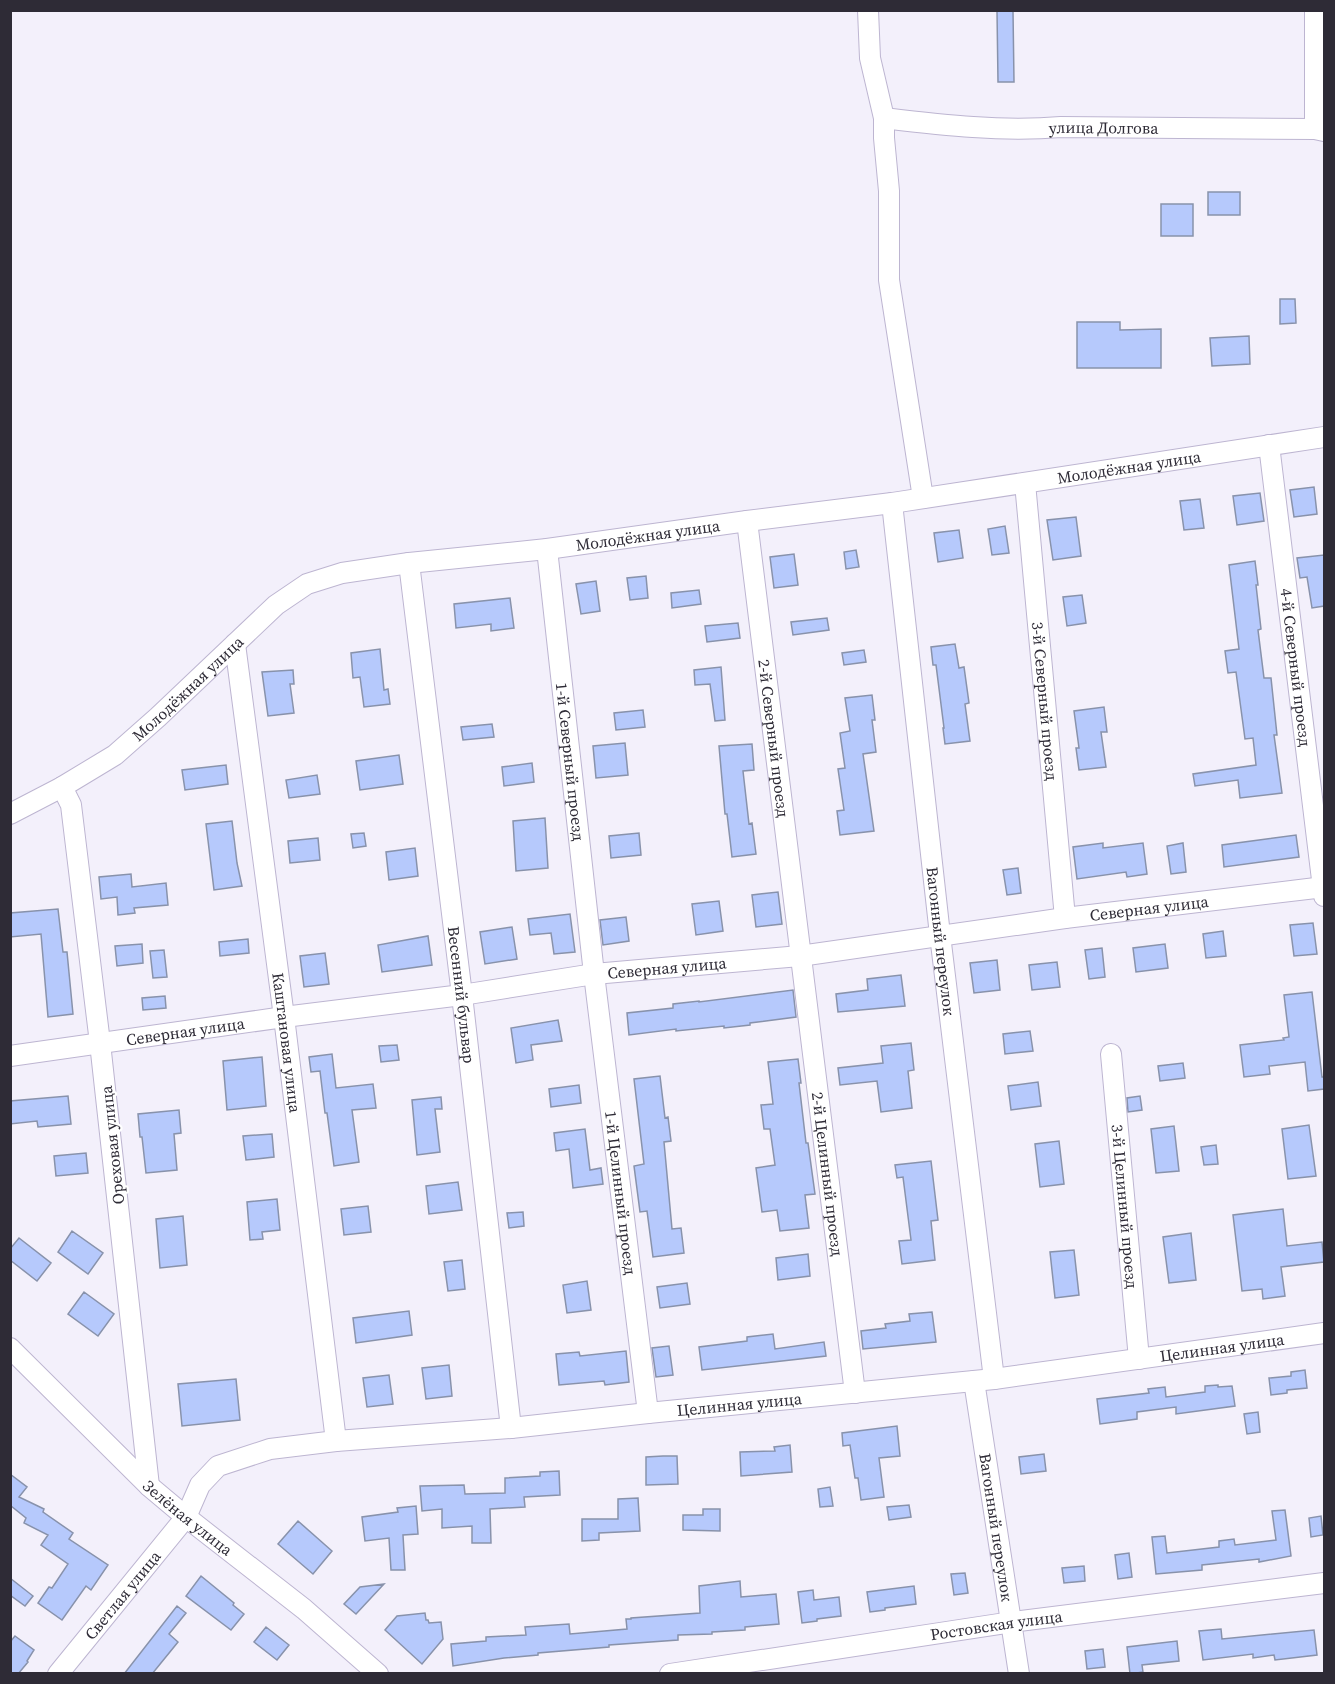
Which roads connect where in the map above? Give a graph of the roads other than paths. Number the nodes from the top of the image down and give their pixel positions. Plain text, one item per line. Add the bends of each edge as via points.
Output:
1 (868, 10) edge
2 (1315, 10) edge
3 (884, 118) junction
4 (1320, 130) edge
5 (1324, 437) edge
6 (1269, 445) junction
7 (1025, 483) junction
8 (922, 498) junction
9 (892, 504) junction
10 (747, 521) junction
11 (547, 549) junction
12 (409, 563) junction
13 (235, 644) junction
14 (62, 787) junction
15 (10, 814) edge
16 (1324, 890) edge
17 (1065, 918) junction
18 (940, 935) junction
19 (800, 956) junction
20 (594, 974) junction
21 (462, 995) junction
22 (284, 1017) junction
23 (100, 1043) junction
24 (1111, 1054) dead end
25 (10, 1056) edge
26 (1324, 1333) edge
27 (14, 1359) edge
28 (1139, 1359) junction
29 (984, 1380) junction
30 (855, 1394) junction
31 (648, 1413) junction
32 (511, 1428) junction
33 (336, 1441) junction
34 (149, 1486) junction
35 (186, 1517) junction
36 (1324, 1583) edge
37 (1012, 1622) junction
38 (58, 1674) edge
39 (378, 1674) edge
40 (670, 1674) edge
41 (1019, 1674) edge

1 - 3 street via 870,58
2 - 4 street
3 - 4 street, улица Долгова via 1028,130
3 - 8 street via 889,280
5 - 6 street, Молодёжная улица
6 - 7 street, Молодёжная улица
6 - 16 street, 4-й Северный проезд
7 - 8 street, Молодёжная улица
7 - 17 street, 3-й Северный проезд
8 - 9 street, Молодёжная улица
9 - 10 street, Молодёжная улица
9 - 18 street, Вагонный переулок
10 - 11 street, Молодёжная улица
10 - 19 street, 2-й Северный проезд
11 - 12 street, Молодёжная улица
11 - 20 street, 1-й Северный проезд
12 - 13 street, Молодёжная улица via 342,573 307,584 276,605
12 - 21 street, Весенний бульвар
13 - 14 street, Молодёжная улица via 115,755
13 - 22 street, Каштановая улица
14 - 15 street, Молодёжная улица
14 - 23 street, Ореховая улица via 71,805
16 - 17 street, Северная улица
17 - 18 street, Северная улица
18 - 19 street, Северная улица
18 - 29 street, Вагонный переулок
19 - 20 street, Северная улица
19 - 30 street, 2-й Целинный проезд
20 - 21 street, Северная улица
20 - 31 street, 1-й Целинный проезд
21 - 22 street, Северная улица
21 - 32 street, Весенний бульвар
22 - 23 street, Северная улица
22 - 33 street, Каштановая улица
23 - 25 street, Северная улица
23 - 34 street, Ореховая улица
24 - 28 street, 3-й Целинный проезд
26 - 28 street, Целинная улица
27 - 34 street, Зелёная улица
28 - 29 street, Целинная улица
29 - 30 street, Целинная улица
29 - 37 street, Вагонный переулок
30 - 31 street, Целинная улица
31 - 32 street, Целинная улица
32 - 33 street, Целинная улица
33 - 35 street, Целинная улица via 270,1449 218,1466 200,1485
34 - 35 street, Зелёная улица
35 - 38 street, Светлая улица
35 - 39 street, Зелёная улица via 304,1609
36 - 37 street, Ростовская улица
37 - 40 street, Ростовская улица
37 - 41 street, Вагонный переулок

